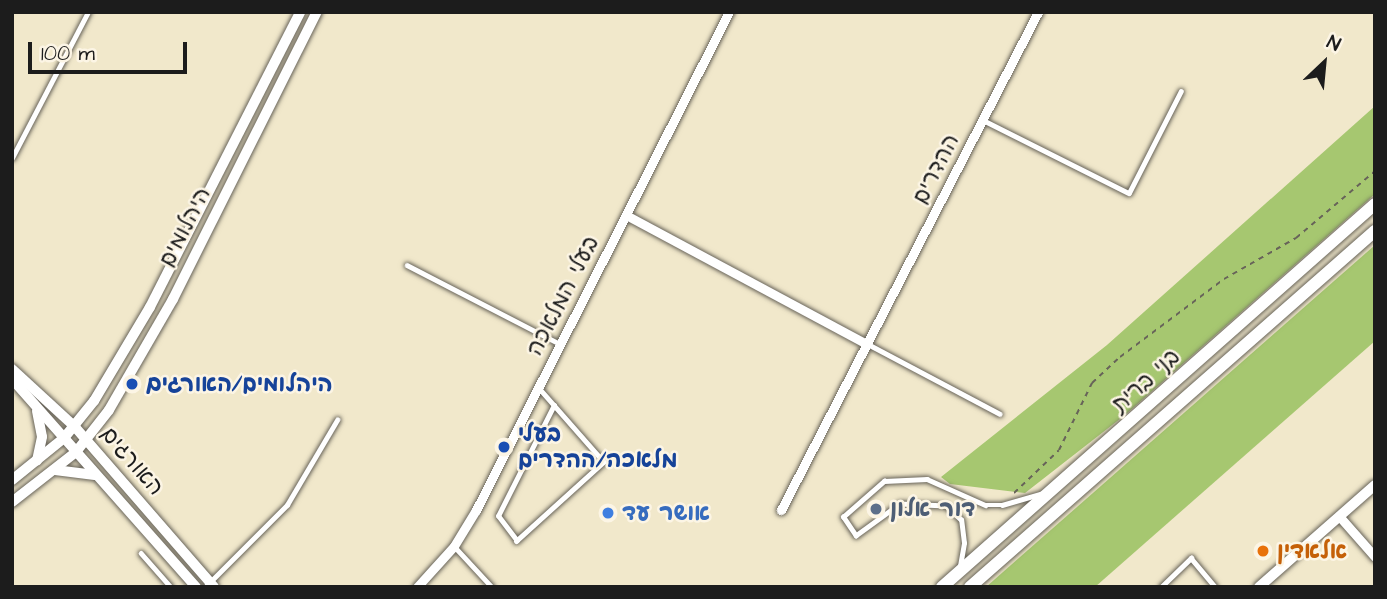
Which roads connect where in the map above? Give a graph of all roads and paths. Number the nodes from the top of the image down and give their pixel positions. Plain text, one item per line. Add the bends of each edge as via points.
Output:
1 (88, 12) edge
2 (300, 12) edge
3 (317, 12) edge
4 (729, 12) edge
5 (1038, 12) edge
6 (1181, 91) dead end
7 (983, 121) junction
8 (12, 158) edge
9 (1375, 171) edge
10 (1375, 204) edge
11 (626, 215) junction
12 (1375, 231) edge
13 (407, 265) dead end
14 (560, 344) junction
15 (867, 344) junction
16 (1200, 361) junction
17 (12, 369) edge
18 (1212, 374) junction
19 (12, 379) edge
20 (538, 387) junction
21 (554, 405) junction
22 (36, 408) junction
23 (1000, 414) dead end
24 (337, 419) dead end
25 (75, 427) junction
26 (64, 438) junction
27 (87, 441) junction
28 (76, 452) junction
29 (37, 461) junction
30 (55, 470) junction
31 (95, 475) junction
32 (12, 480) edge
33 (1375, 485) edge
34 (1057, 488) junction
35 (12, 502) edge
36 (1009, 503) junction
37 (781, 510) dead end
38 (1339, 516) junction
39 (454, 546) junction
40 (141, 553) dead end
41 (1375, 557) edge
42 (958, 573) junction
43 (210, 585) edge
44 (171, 587) edge
45 (196, 587) edge
46 (417, 587) edge
47 (492, 587) edge
48 (942, 587) edge
49 (970, 587) edge
50 (1161, 587) edge
51 (1215, 587) edge
52 (1259, 587) edge

1 - 8 lane
2 - 25 street, היהלומים via 150,307
3 - 27 street, היהלומים via 173,299
4 - 11 street, בעלי המלאכה
5 - 7 street, ההדרים
6 - 7 lane via 1129,193
7 - 15 street, ההדרים
9 - 36 path via 1296,238 1224,279 1120,357 1092,383 1059,450 1017,488
10 - 16 main road, בני ברית
11 - 14 street, בעלי המלאכה
11 - 15 street
12 - 18 main road, בני ברית
13 - 14 lane
14 - 20 street, בעלי המלאכה
15 - 23 lane
15 - 37 street, ההדרים
16 - 18 lane
16 - 34 main road, בני ברית
17 - 25 street, האורגים
18 - 49 main road, בני ברית
19 - 22 street, האורגים
20 - 21 lane
20 - 39 street, בעלי המלאכה
21 - 21 lane via 604,461 517,541 498,516
22 - 26 street, האורגים
22 - 29 street via 42,437
24 - 43 lane via 288,505
25 - 26 street, היהלומים
25 - 27 street, האורגים
26 - 28 street, האורגים
26 - 29 street, היהלומים
27 - 28 street, היהלומים
27 - 43 street, האורגים
28 - 30 street, היהלומים
28 - 31 street, האורגים
29 - 32 street, היהלומים
30 - 31 street
30 - 35 street, היהלומים
31 - 45 street, האורגים
33 - 38 street
34 - 36 lane
34 - 42 main road, בני ברית
36 - 42 lane via 985,505 927,479 884,481 843,517 856,537 901,504 946,506 961,520 964,542
38 - 41 street
38 - 52 street
39 - 46 street, בעלי המלאכה
39 - 47 lane
40 - 44 lane
42 - 48 main road, בני ברית
50 - 51 lane via 1191,558

